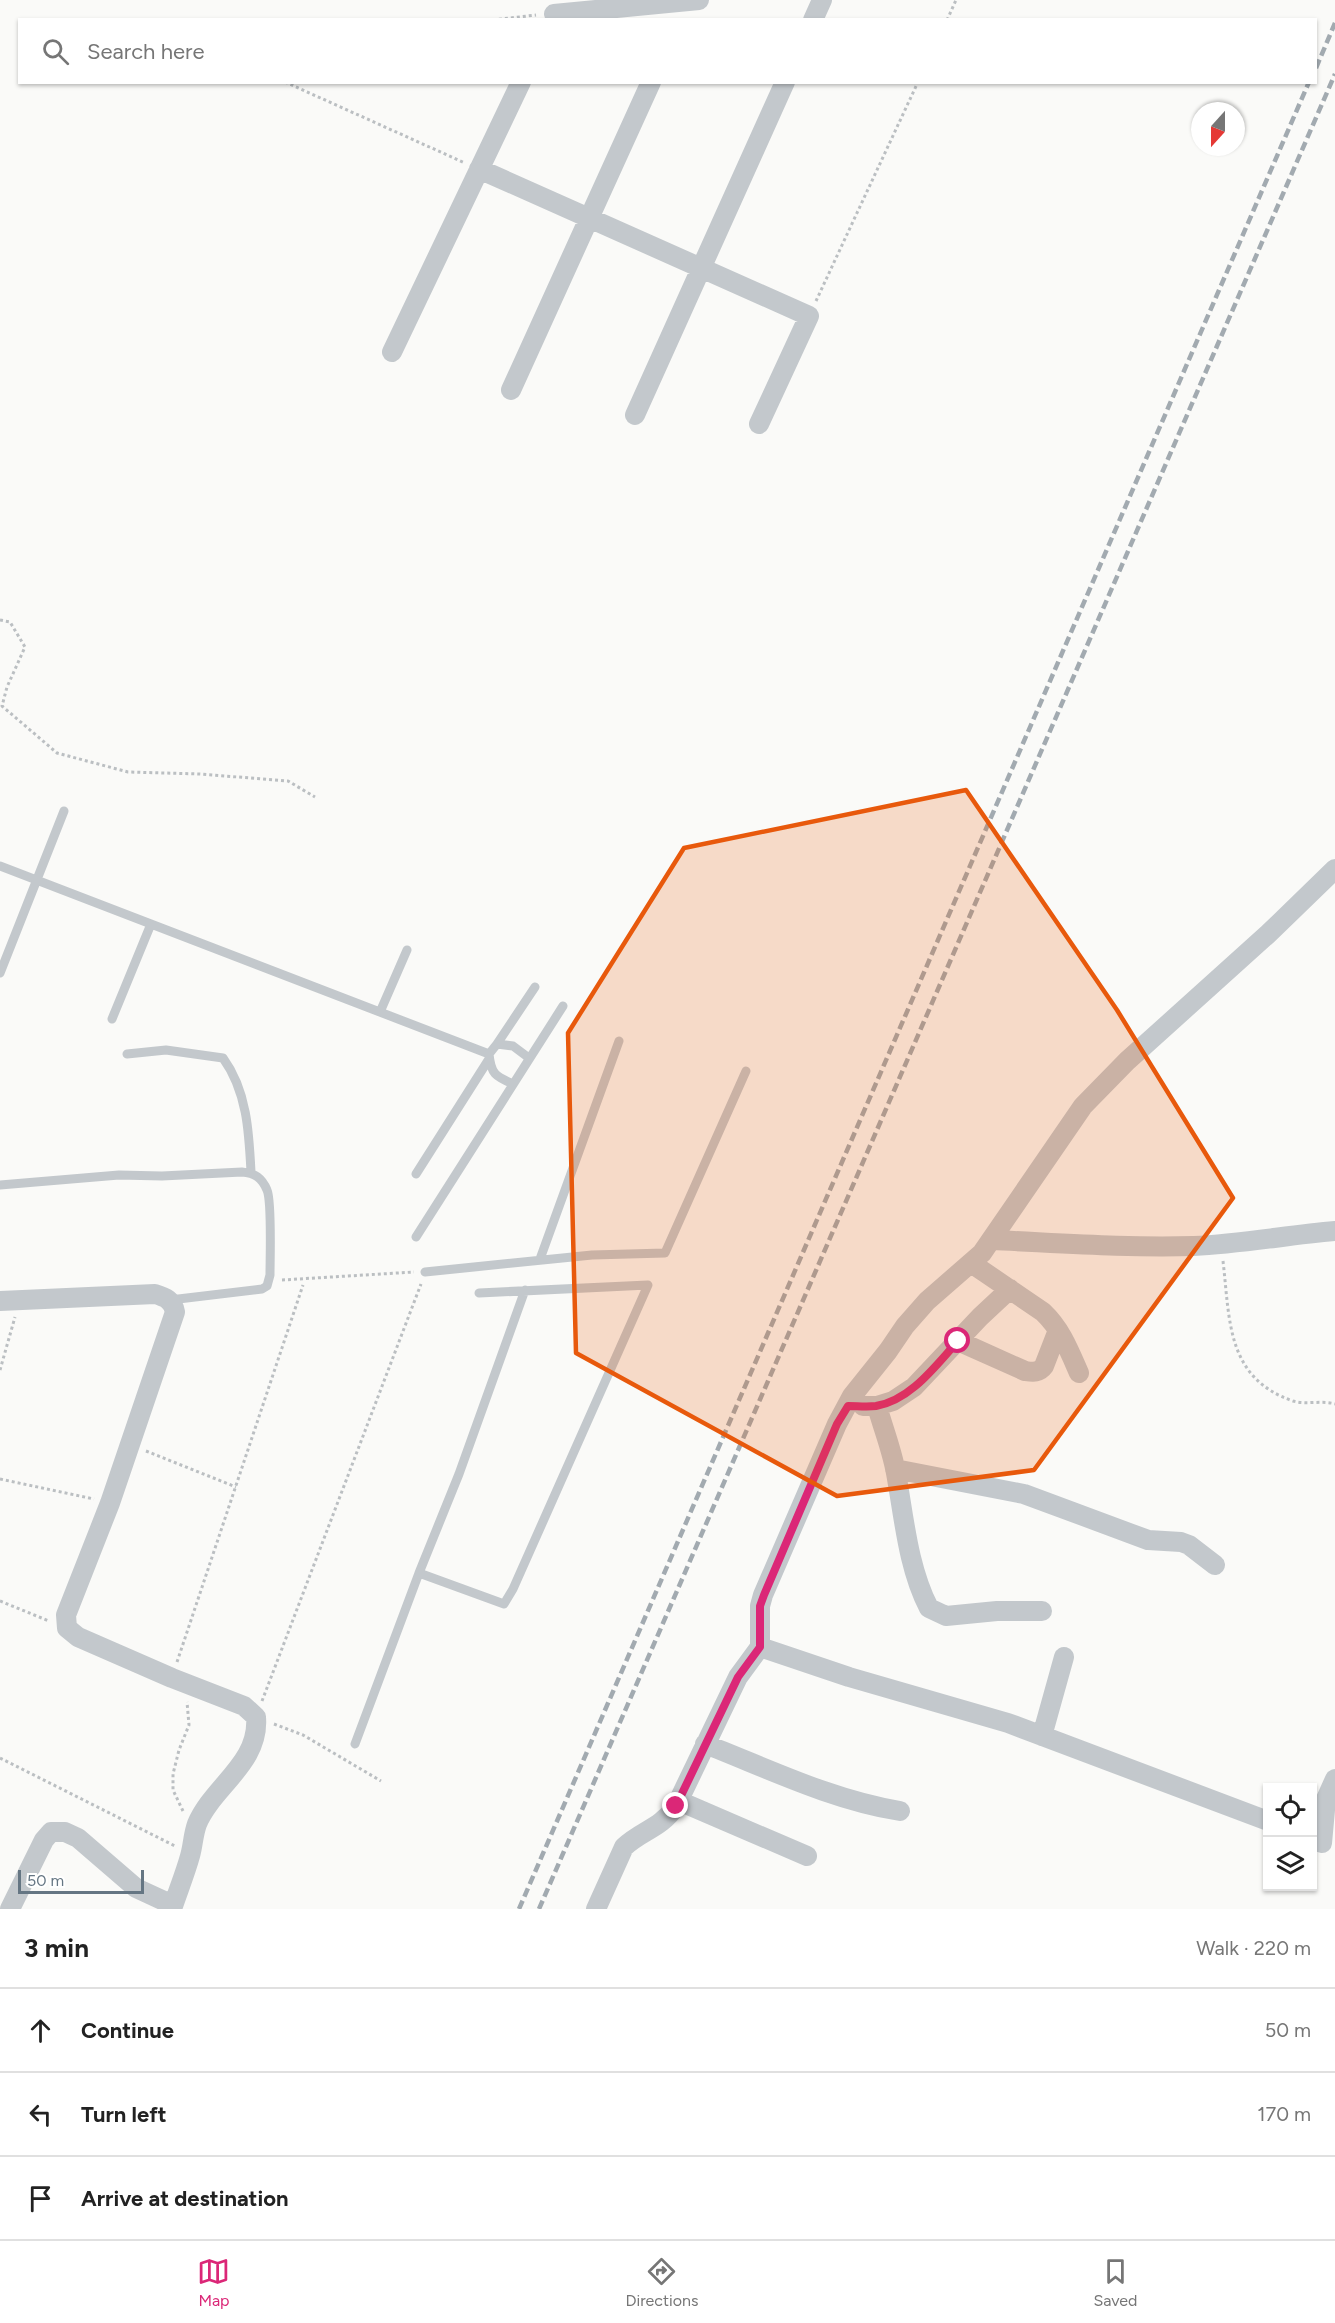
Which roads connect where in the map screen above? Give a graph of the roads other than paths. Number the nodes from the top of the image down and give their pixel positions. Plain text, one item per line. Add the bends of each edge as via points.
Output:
1 (691, 0) edge
2 (822, 0) edge
3 (555, 11) edge
4 (680, 18) edge
5 (814, 18) edge
6 (520, 84) edge
7 (650, 84) edge
8 (784, 84) edge
9 (479, 169) junction
10 (589, 218) junction
11 (702, 267) junction
12 (392, 352) dead end
13 (511, 390) dead end
14 (635, 415) dead end
15 (759, 424) dead end
16 (64, 811) dead end
17 (0, 866) edge
18 (1335, 869) edge
19 (36, 880) junction
20 (151, 924) junction
21 (407, 950) dead end
22 (0, 973) edge
23 (535, 987) dead end
24 (563, 1006) dead end
25 (380, 1012) junction
26 (112, 1019) dead end
27 (619, 1041) dead end
28 (497, 1044) junction
29 (127, 1054) dead end
30 (489, 1056) junction
31 (529, 1058) junction
32 (746, 1071) dead end
33 (513, 1084) junction
34 (251, 1172) junction
35 (416, 1174) dead end
36 (0, 1185) edge
37 (1335, 1231) edge
38 (417, 1237) dead end
39 (992, 1240) junction
40 (540, 1259) junction
41 (971, 1263) junction
42 (425, 1272) road end
43 (1010, 1289) junction
44 (525, 1290) junction
45 (479, 1293) dead end
46 (170, 1300) junction
47 (10, 1301) edge
48 (1058, 1330) junction
49 (958, 1341) junction
50 (1079, 1372) dead end
51 (848, 1406) junction
52 (877, 1406) junction
53 (895, 1469) junction
54 (1215, 1565) dead end
55 (419, 1573) junction
56 (1042, 1611) dead end
57 (760, 1647) junction
58 (1064, 1656) dead end
59 (1041, 1736) junction
60 (355, 1744) dead end
61 (705, 1744) junction
62 (1335, 1779) edge
63 (679, 1801) junction
64 (900, 1811) dead end
65 (1263, 1819) edge
66 (1323, 1845) edge
67 (807, 1856) dead end
68 (172, 1907) edge
69 (10, 1909) edge
70 (596, 1909) edge

1 - 3 street
1 - 4 street
2 - 5 street
6 - 9 street
7 - 10 street
8 - 11 street
9 - 10 street
9 - 12 street
10 - 11 street
10 - 13 street
11 - 14 street
11 - 15 street via 809,316
16 - 19 lane
17 - 19 lane
18 - 39 street via 1126,1061 1083,1106
19 - 20 lane
19 - 22 lane
20 - 25 lane
20 - 26 lane
21 - 25 lane
23 - 28 lane
24 - 31 lane
25 - 30 lane
27 - 40 lane
28 - 30 lane
28 - 31 lane via 513,1046
29 - 34 lane via 166,1050 223,1058 233,1072 246,1112
30 - 33 lane via 490,1070
30 - 35 lane
31 - 33 lane
32 - 40 lane via 665,1252
33 - 38 lane
34 - 36 lane via 119,1174
34 - 46 lane via 268,1192 269,1281 262,1289
37 - 39 street via 1221,1244 1129,1247
39 - 41 street
40 - 42 lane
41 - 43 street
41 - 51 street via 905,1326
43 - 48 street via 1043,1312
43 - 49 street
44 - 45 lane
44 - 55 lane
44 - 55 lane via 648,1285 504,1604
46 - 47 street via 155,1294
46 - 68 street via 175,1312 110,1503 66,1615 67,1628 78,1637 244,1706 256,1717 250,1749 197,1825
48 - 49 street via 1044,1366 1035,1372
48 - 50 street
49 - 52 street via 914,1387
51 - 52 street
51 - 57 street via 764,1595 760,1606
52 - 53 street
53 - 54 street via 1024,1494 1148,1540 1182,1542
53 - 56 street via 922,1595 929,1608 946,1616
55 - 60 lane
57 - 59 street
57 - 61 street via 738,1677
58 - 59 street
59 - 65 street
61 - 63 street
61 - 64 street via 845,1799
62 - 66 street via 1326,1800
63 - 67 street
63 - 70 street via 668,1818 624,1847
68 - 69 street via 136,1888 78,1838 65,1832 51,1832

